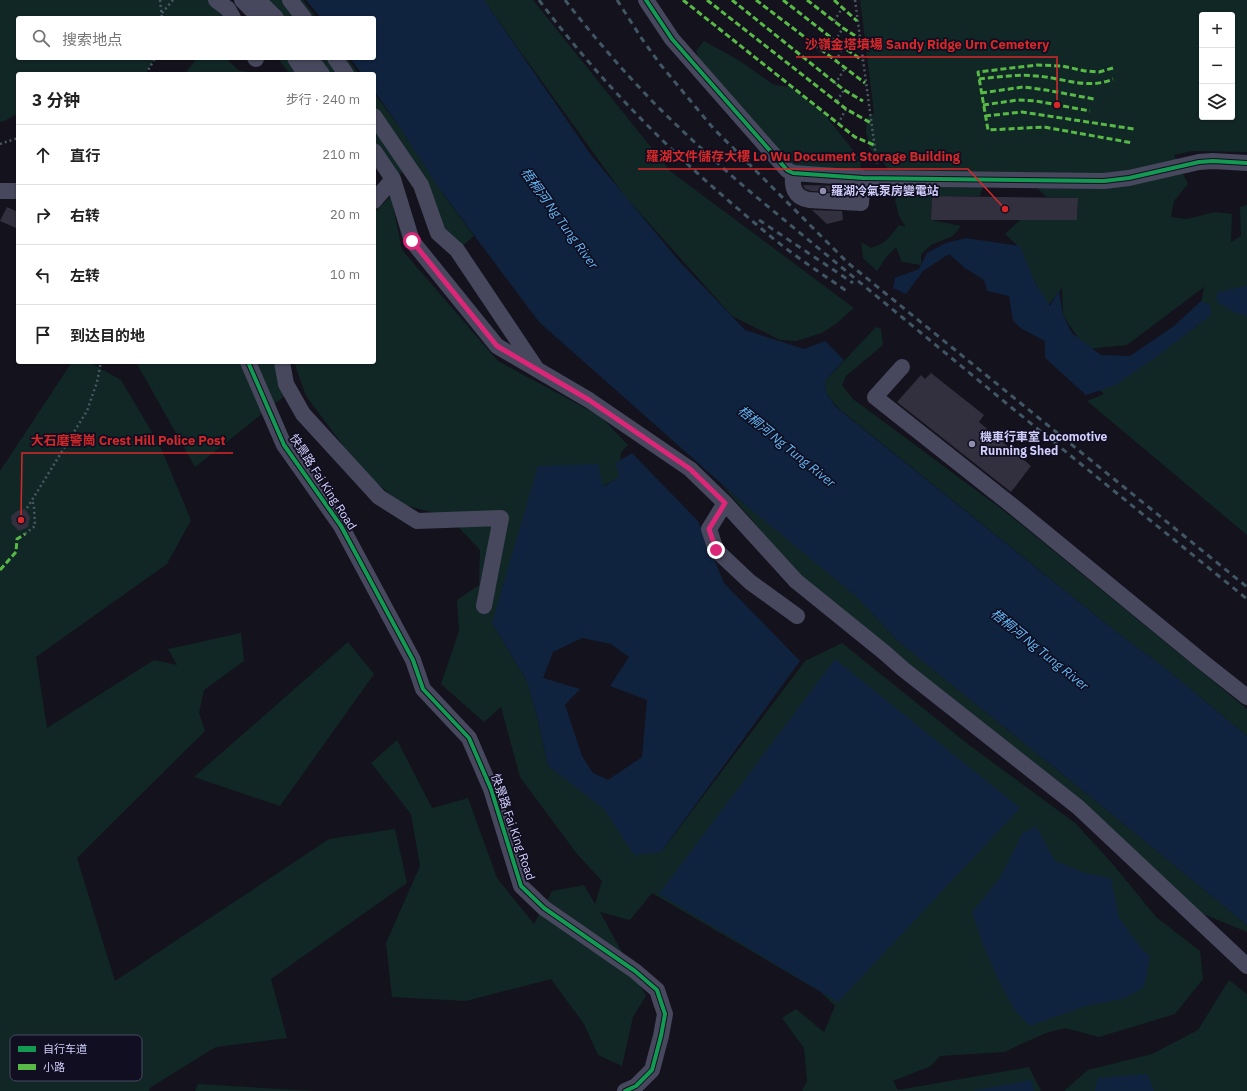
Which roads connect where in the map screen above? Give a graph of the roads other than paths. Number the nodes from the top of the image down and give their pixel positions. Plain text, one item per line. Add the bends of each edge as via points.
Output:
1 (216, 0) edge
2 (290, 0) edge
3 (646, 0) edge
4 (252, 6) edge
5 (233, 16) edge
6 (236, 16) edge
7 (272, 16) edge
8 (302, 16) edge
9 (296, 60) edge
10 (312, 60) edge
11 (336, 60) edge
12 (304, 72) edge
13 (320, 72) edge
14 (345, 72) edge
15 (376, 119) edge
16 (376, 154) edge
17 (1247, 163) edge
18 (792, 173) junction
19 (863, 178) junction
20 (393, 179) junction
21 (0, 191) edge
22 (16, 191) edge
23 (376, 198) edge
24 (249, 364) edge
25 (282, 364) edge
26 (902, 367) dead end
27 (538, 371) junction
28 (725, 503) junction
29 (484, 606) dead end
30 (797, 616) dead end
31 (1247, 697) edge
32 (1214, 934) junction
33 (1247, 954) edge
34 (1247, 966) edge
35 (625, 1091) edge

1 - 5 street
2 - 8 street
3 - 18 street via 672,39
4 - 6 street
4 - 7 street
9 - 12 street
10 - 13 street
11 - 14 street
15 - 27 street via 421,185 438,233 457,250
16 - 20 street
17 - 19 street via 1199,162 1104,181
18 - 19 street
18 - 19 street via 792,186 795,191 802,198 809,200 861,203
20 - 23 street
20 - 27 street via 412,241 497,346
21 - 22 street
24 - 35 street, 快景路 Fai King Road via 284,445 341,526 413,660 423,689 469,738 492,789 520,886 544,908 635,971 657,990 665,1014 652,1070 636,1086
25 - 29 street via 286,384 303,414 379,497 417,521 502,518
26 - 31 street via 875,397
27 - 28 street via 589,400 690,469
28 - 30 street via 709,529 716,550 750,582
28 - 32 street via 796,581 908,674 1078,807
32 - 33 street
32 - 34 street

